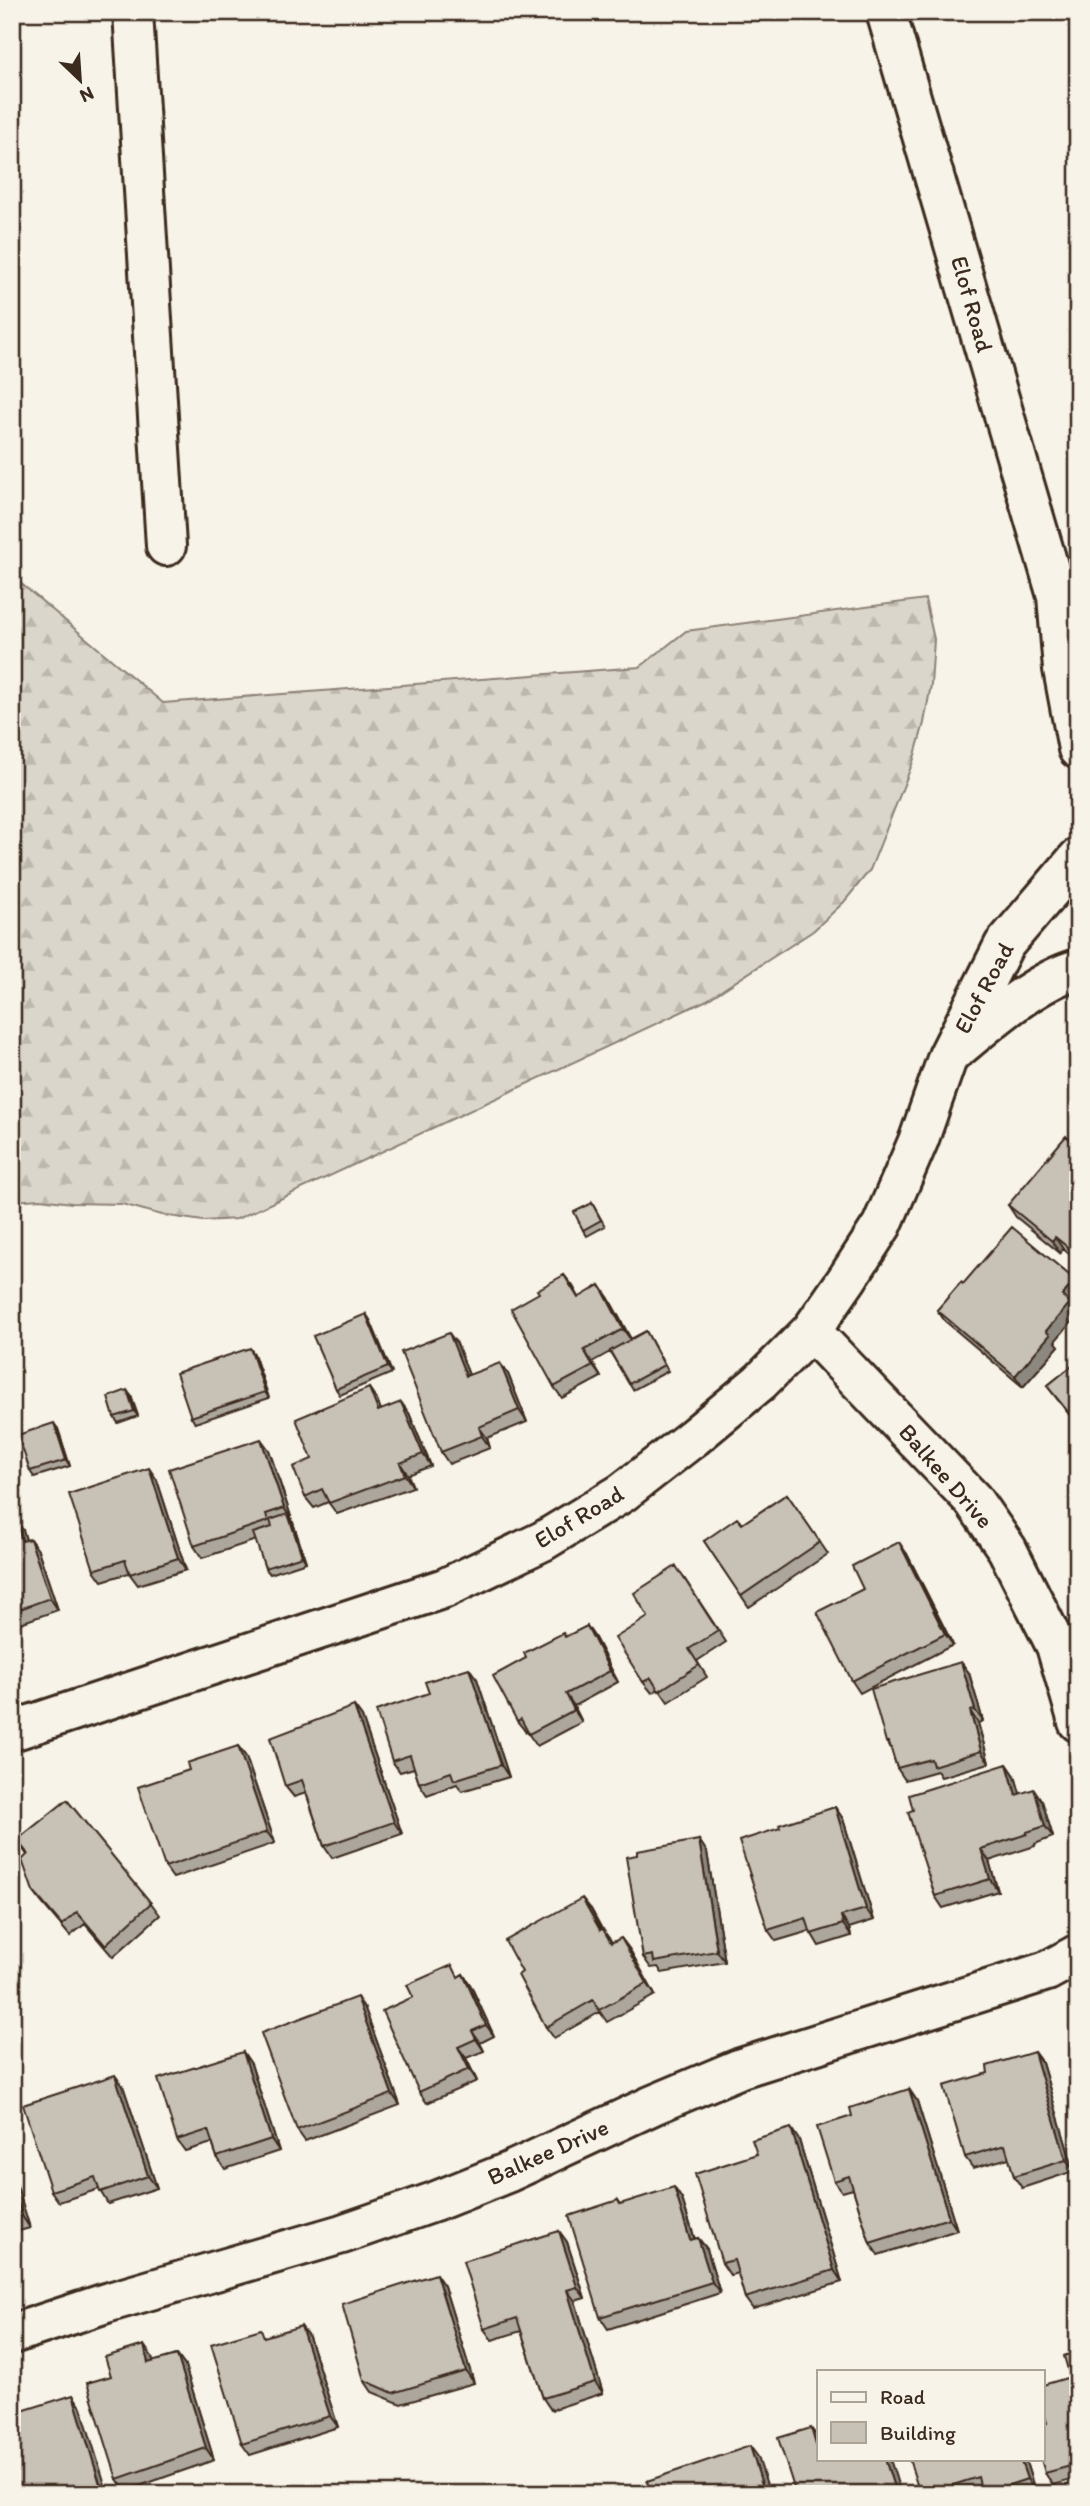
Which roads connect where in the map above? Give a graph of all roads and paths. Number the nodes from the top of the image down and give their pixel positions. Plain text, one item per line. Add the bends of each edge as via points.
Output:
1 (134, 12) edge
2 (886, 12) edge
3 (166, 546) dead end
4 (1057, 596) junction
5 (1078, 636) edge
6 (1078, 749) edge
7 (1078, 858) edge
8 (1078, 969) edge
9 (948, 1056) junction
10 (811, 1331) junction
11 (1078, 1721) edge
12 (12, 1731) edge
13 (1078, 1954) edge
14 (12, 2334) edge

1 - 3 street
2 - 4 street, Elof Road
4 - 5 street, Elof Road
4 - 6 street, Elof Road via 1063,669
7 - 9 street, Elof Road via 1004,945
8 - 9 street, Elof Road via 1051,979
9 - 10 street, Elof Road via 882,1225
10 - 11 street, Balkee Drive via 973,1500 1007,1549 1056,1646
10 - 12 street, Elof Road via 760,1382 676,1451 622,1493 543,1541 445,1588
13 - 14 street, Balkee Drive via 1047,1971 741,2068 434,2202

